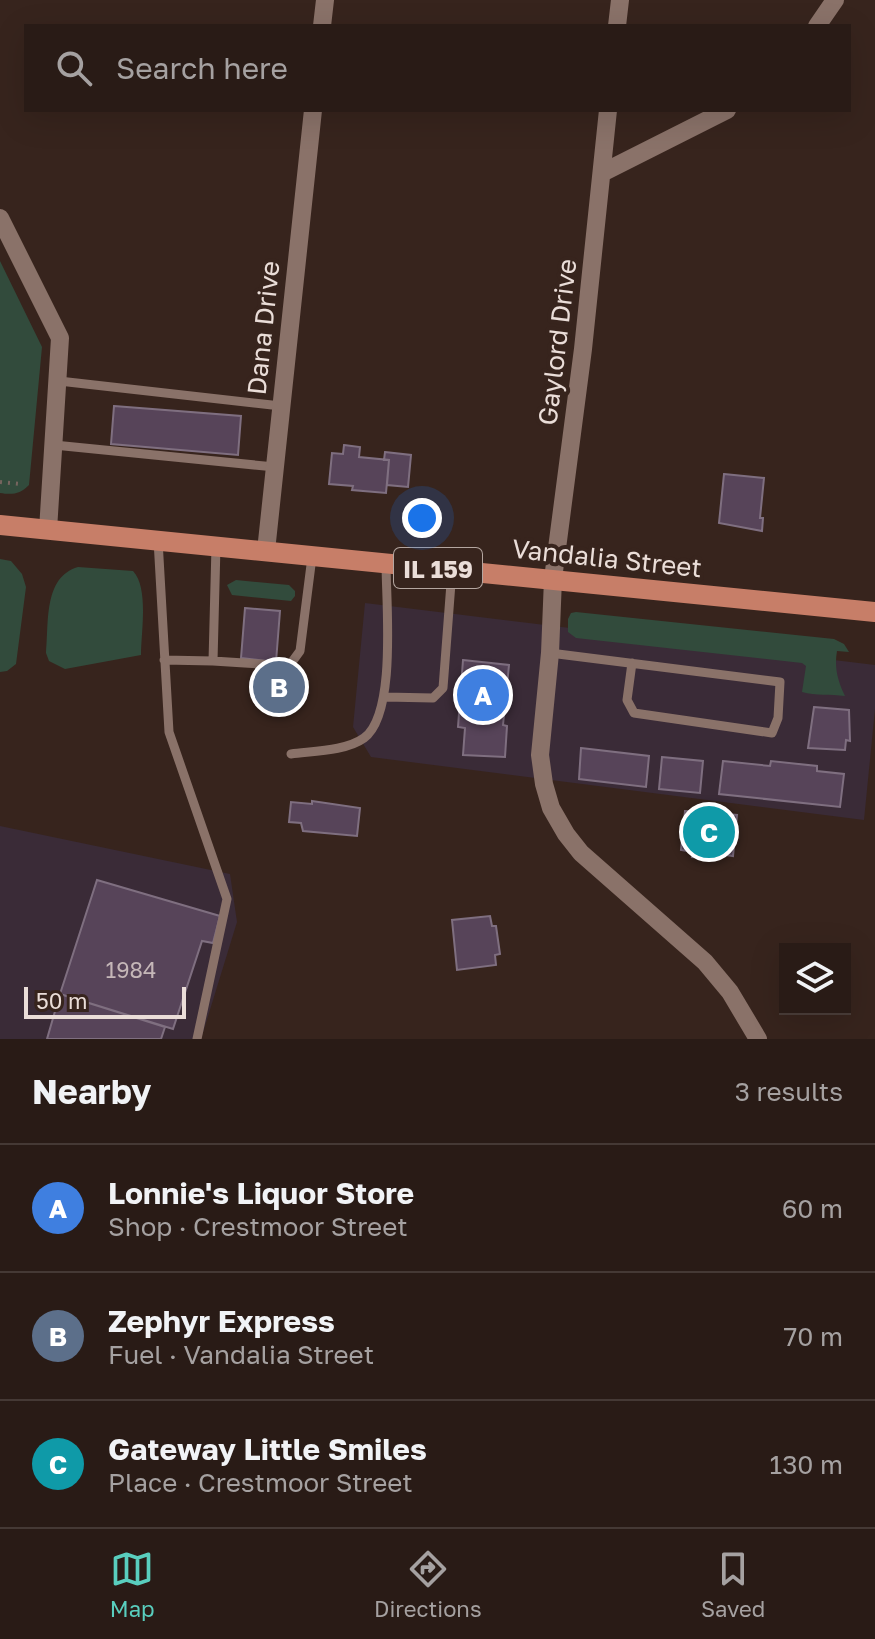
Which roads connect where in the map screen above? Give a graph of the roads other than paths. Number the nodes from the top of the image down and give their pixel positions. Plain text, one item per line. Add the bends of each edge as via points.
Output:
1 (325, 0) edge
2 (620, 0) edge
3 (835, 0) edge
4 (322, 24) edge
5 (617, 24) edge
6 (818, 24) edge
7 (313, 112) edge
8 (608, 112) edge
9 (723, 112) edge
10 (602, 173) junction
11 (0, 218) edge
12 (59, 381) junction
13 (281, 406) junction
14 (54, 445) junction
15 (275, 467) junction
16 (0, 525) edge
17 (48, 530) junction
18 (158, 540) junction
19 (216, 546) junction
20 (266, 551) junction
21 (312, 556) junction
22 (386, 563) junction
23 (452, 569) junction
24 (553, 579) junction
25 (875, 612) edge
26 (550, 653) junction
27 (164, 660) junction
28 (213, 661) junction
29 (632, 663) junction
30 (385, 697) junction
31 (291, 754) dead end
32 (197, 1039) edge
33 (758, 1039) edge

1 - 4 street
2 - 5 street
3 - 6 street
7 - 13 street, Dana Drive
8 - 10 street, Gaylord Drive
9 - 10 street
10 - 24 street, Gaylord Drive
11 - 12 street via 60,338
12 - 13 lane
12 - 14 street
13 - 15 street, Dana Drive
14 - 15 lane
14 - 17 street
15 - 20 street, Dana Drive
16 - 17 main road, Vandalia Street / IL 159
17 - 18 main road, Vandalia Street / IL 159
18 - 19 main road, Vandalia Street / IL 159
18 - 27 lane
19 - 20 main road, Vandalia Street / IL 159
19 - 28 lane
20 - 21 main road, Vandalia Street / IL 159
21 - 22 main road, Vandalia Street / IL 159
21 - 28 lane via 300,651 289,666
22 - 23 main road, Vandalia Street / IL 159
22 - 30 lane
23 - 24 main road, Vandalia Street / IL 159
23 - 30 lane via 443,688 433,698
24 - 25 main road, Vandalia Street / IL 159
24 - 26 street, Gaylord Drive
26 - 29 lane
26 - 33 street, Gaylord Drive via 540,755 551,808 581,853 705,962
27 - 28 lane
27 - 32 lane via 169,732 227,899
29 - 29 lane via 780,682 772,733 634,713 627,700
30 - 31 lane via 367,736 354,744

